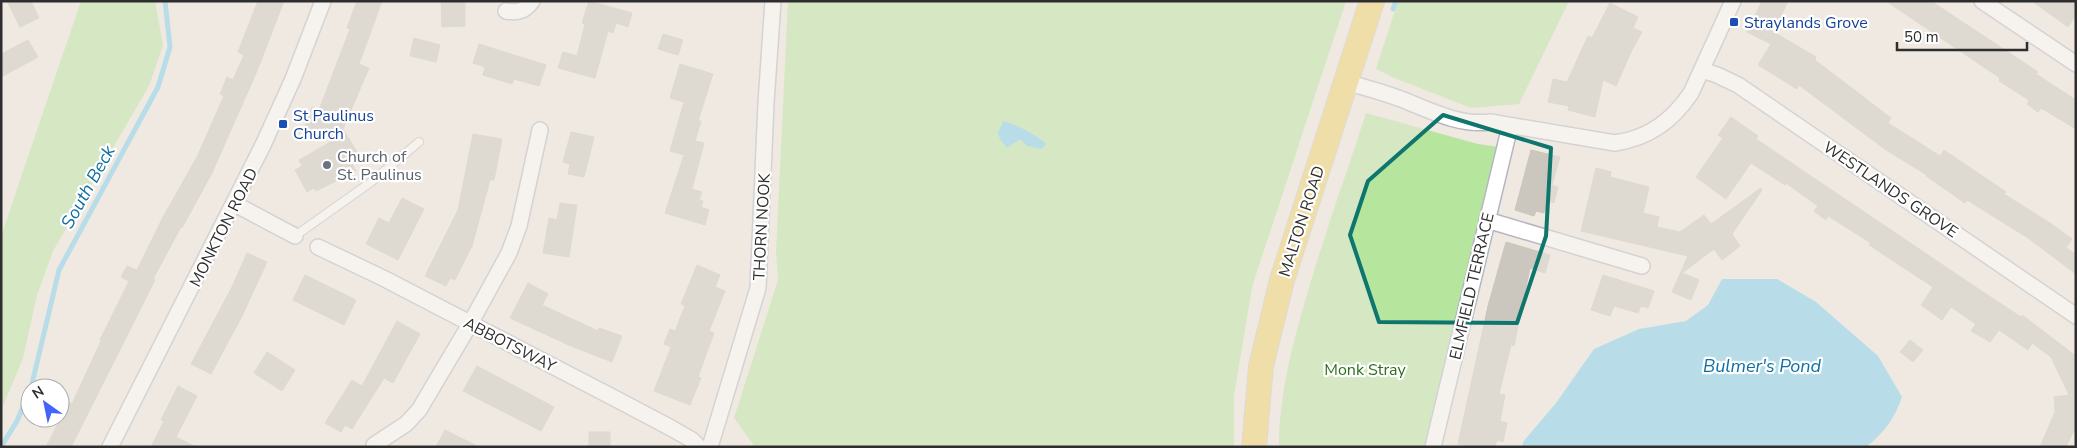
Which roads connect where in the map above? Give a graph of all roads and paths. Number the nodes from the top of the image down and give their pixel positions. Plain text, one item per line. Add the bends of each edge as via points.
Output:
1 (323, 1) edge
2 (532, 1) edge
3 (774, 1) edge
4 (1372, 1) edge
5 (1732, 1) edge
6 (1982, 1) edge
7 (506, 11) dead end
8 (2076, 64) edge
9 (1702, 70) junction
10 (1345, 82) junction
11 (1510, 126) junction
12 (540, 130) dead end
13 (419, 142) dead end
14 (235, 204) junction
15 (1487, 220) junction
16 (295, 236) joint
17 (318, 247) dead end
18 (1642, 266) dead end
19 (2076, 316) edge
20 (470, 324) junction
21 (374, 445) dead end
22 (692, 445) edge
23 (110, 447) edge
24 (710, 447) edge
25 (1254, 447) edge
26 (1433, 447) edge

1 - 14 street, MONKTON ROAD via 293,79
2 - 7 street via 517,13
3 - 24 street, THORN NOOK via 766,103 760,278
4 - 10 main road, MALTON ROAD
5 - 9 street
6 - 8 street
9 - 11 street via 1691,93 1671,118 1658,129 1630,141 1615,143
9 - 19 street, WESTLANDS GROVE via 1738,85
10 - 11 street via 1460,121
10 - 25 main road, MALTON ROAD via 1282,280 1261,366
11 - 15 street, ELMFIELD TERRACE
12 - 20 street via 519,226 509,253
13 - 16 lane via 371,182
14 - 16 street
14 - 23 street, MONKTON ROAD
15 - 18 street
15 - 26 street, ELMFIELD TERRACE
17 - 20 street, ABBOTSWAY
20 - 21 street via 419,410 406,424
20 - 22 street, ABBOTSWAY via 649,416

